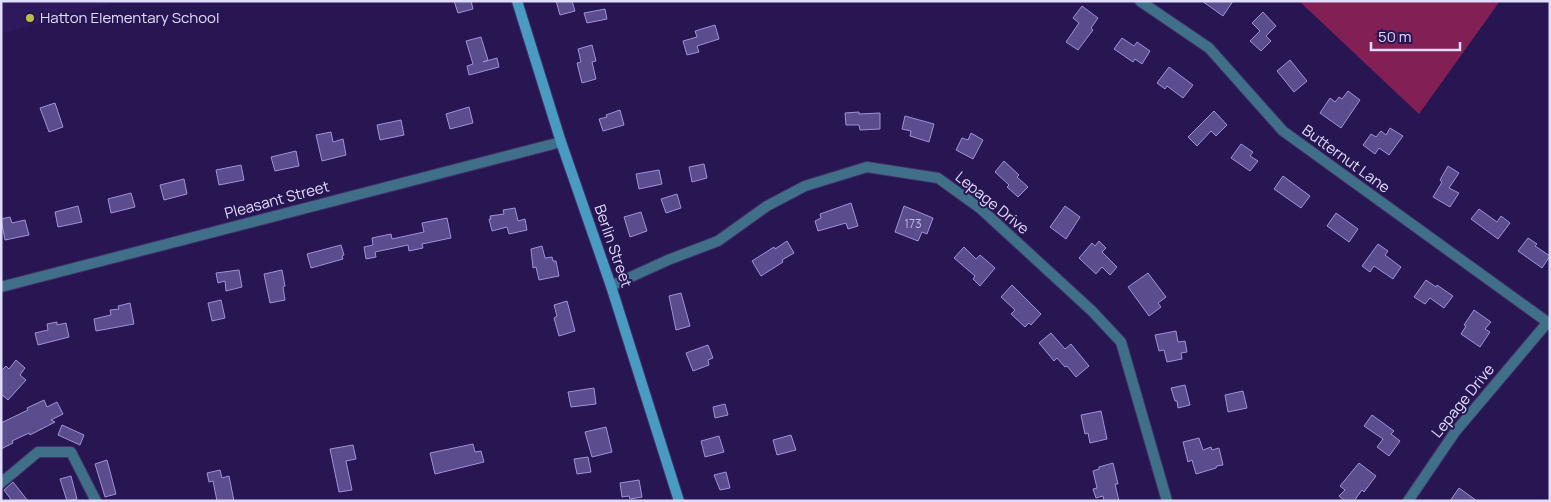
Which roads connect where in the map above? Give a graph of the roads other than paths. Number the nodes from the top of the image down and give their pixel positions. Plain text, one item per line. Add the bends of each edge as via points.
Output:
1 (517, 1) edge
2 (1140, 1) edge
3 (561, 142) junction
4 (611, 286) junction
5 (1, 287) edge
6 (1548, 324) edge
7 (1, 483) edge
8 (96, 501) edge
9 (679, 501) edge
10 (1167, 501) edge
11 (1408, 501) edge

1 - 3 main road, Berlin Street
2 - 6 street, Butternut Lane via 1209,48 1283,131
3 - 4 main road, Berlin Street
3 - 5 street, Pleasant Street
4 - 9 main road, Berlin Street
4 - 10 street, Lepage Drive via 718,241 767,206 805,186 866,167 938,178 980,209 1092,311 1121,342
6 - 11 street, Lepage Drive via 1455,432
7 - 8 street via 38,452 71,452

